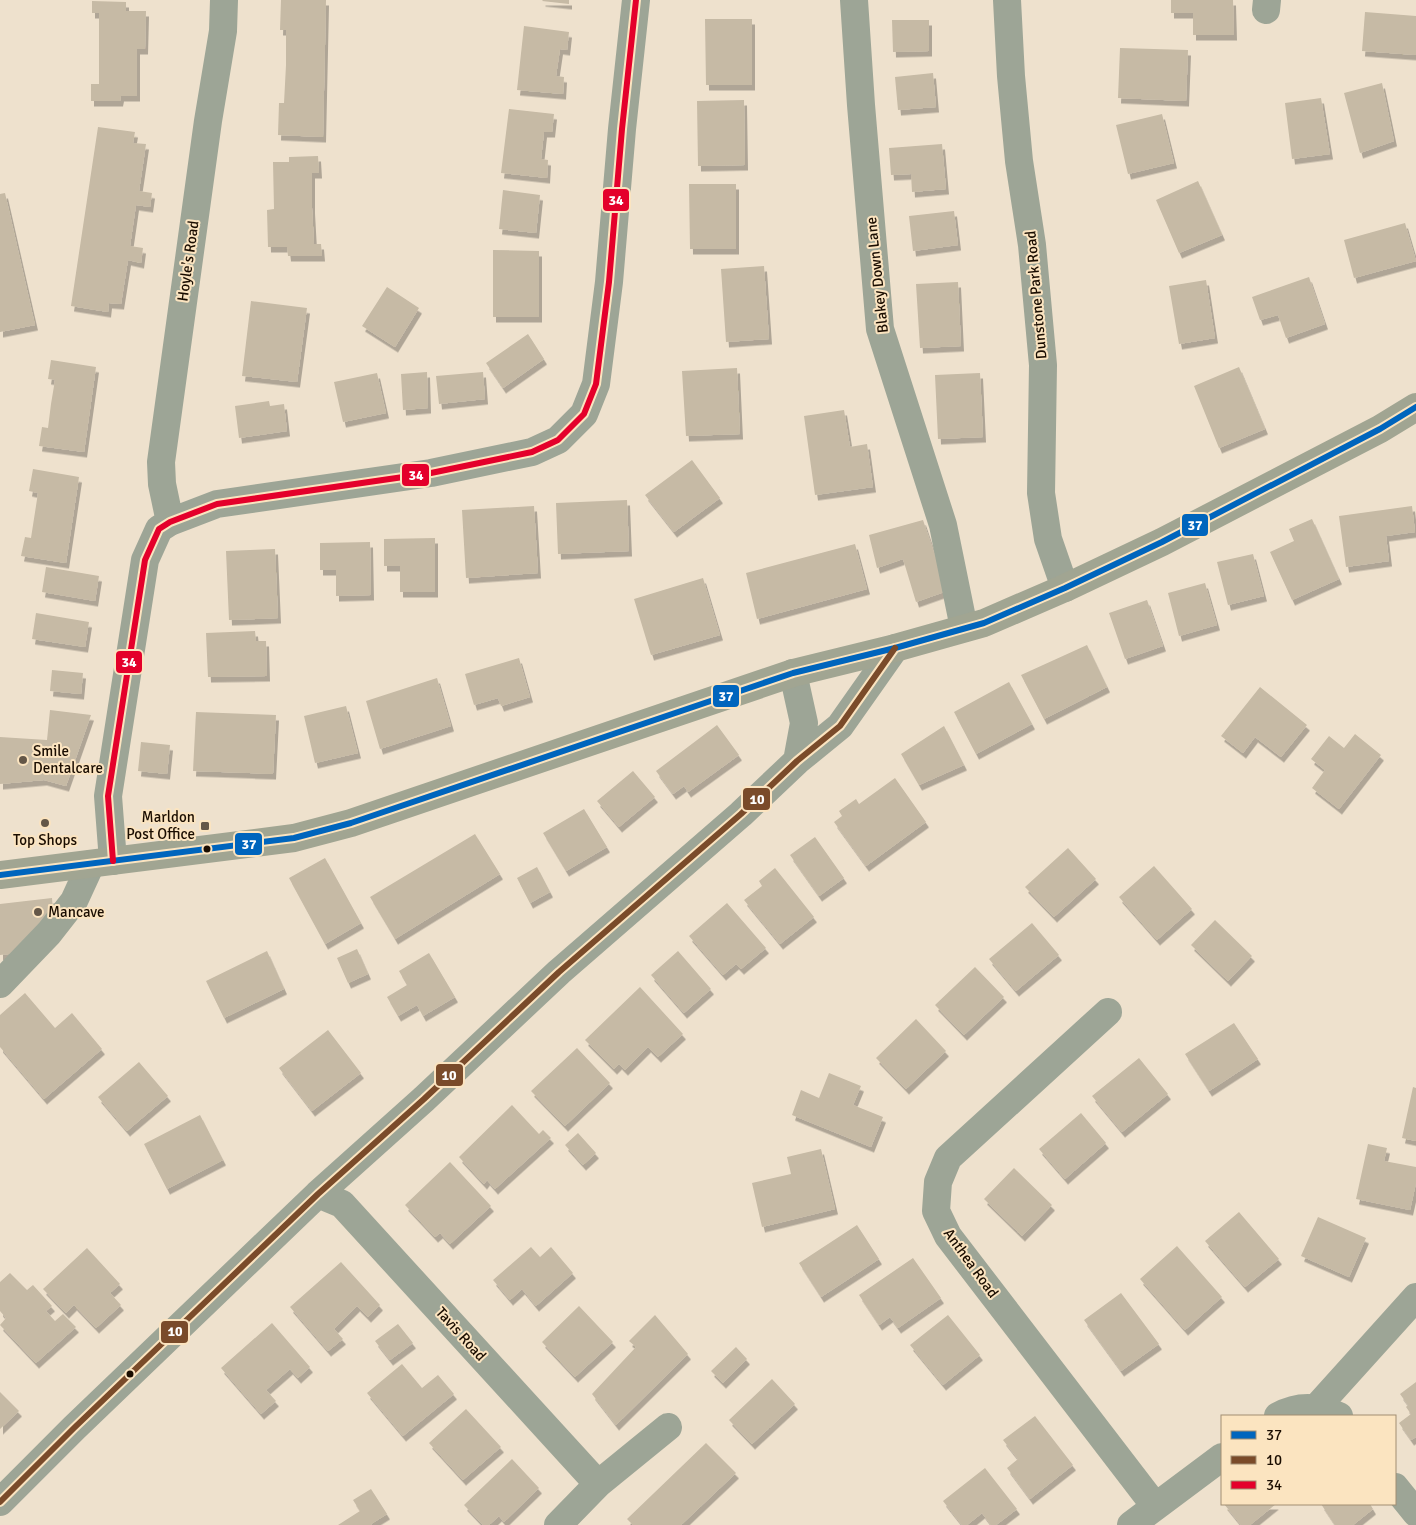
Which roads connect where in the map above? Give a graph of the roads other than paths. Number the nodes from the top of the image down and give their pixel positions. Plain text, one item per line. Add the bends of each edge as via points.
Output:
1 (224, 0) edge
2 (636, 0) edge
3 (854, 0) edge
4 (1007, 0) edge
5 (1416, 407) edge
6 (170, 522) junction
7 (1065, 588) junction
8 (964, 628) junction
9 (895, 648) junction
10 (793, 673) junction
11 (797, 761) junction
12 (102, 862) junction
13 (0, 875) edge
14 (0, 984) edge
15 (1108, 1012) dead end
16 (318, 1194) junction
17 (1416, 1297) edge
18 (1328, 1412) edge
19 (1281, 1415) edge
20 (668, 1427) dead end
21 (1221, 1458) edge
22 (598, 1484) junction
23 (1396, 1487) edge
24 (0, 1502) edge
25 (1156, 1506) junction
26 (1416, 1513) edge
27 (558, 1525) edge
28 (1131, 1525) edge

1 - 6 street, Hoyle's Road via 223,31 161,462
2 - 6 street via 609,282 596,384 584,414 558,440 532,452 431,472 217,504
3 - 8 street, Blakey Down Lane via 880,329 943,525
4 - 7 street, Dunstone Park Road via 1019,161 1032,245 1043,365 1041,493 1048,539
5 - 7 main road via 1170,538
6 - 12 street via 159,529 145,560 108,796
7 - 8 main road
8 - 9 main road
9 - 10 main road
9 - 11 street via 840,726
10 - 11 street via 804,723
10 - 12 main road via 351,823 294,838
11 - 16 street via 741,814 559,972
12 - 13 main road
12 - 14 street via 49,933
15 - 25 street, Anthea Road via 948,1158 938,1182 936,1211 948,1236
16 - 22 street, Tavis Road via 342,1204
16 - 24 street
17 - 18 street
18 - 19 street via 1297,1409
20 - 22 street
21 - 25 street
22 - 27 street
23 - 26 street
25 - 28 street

